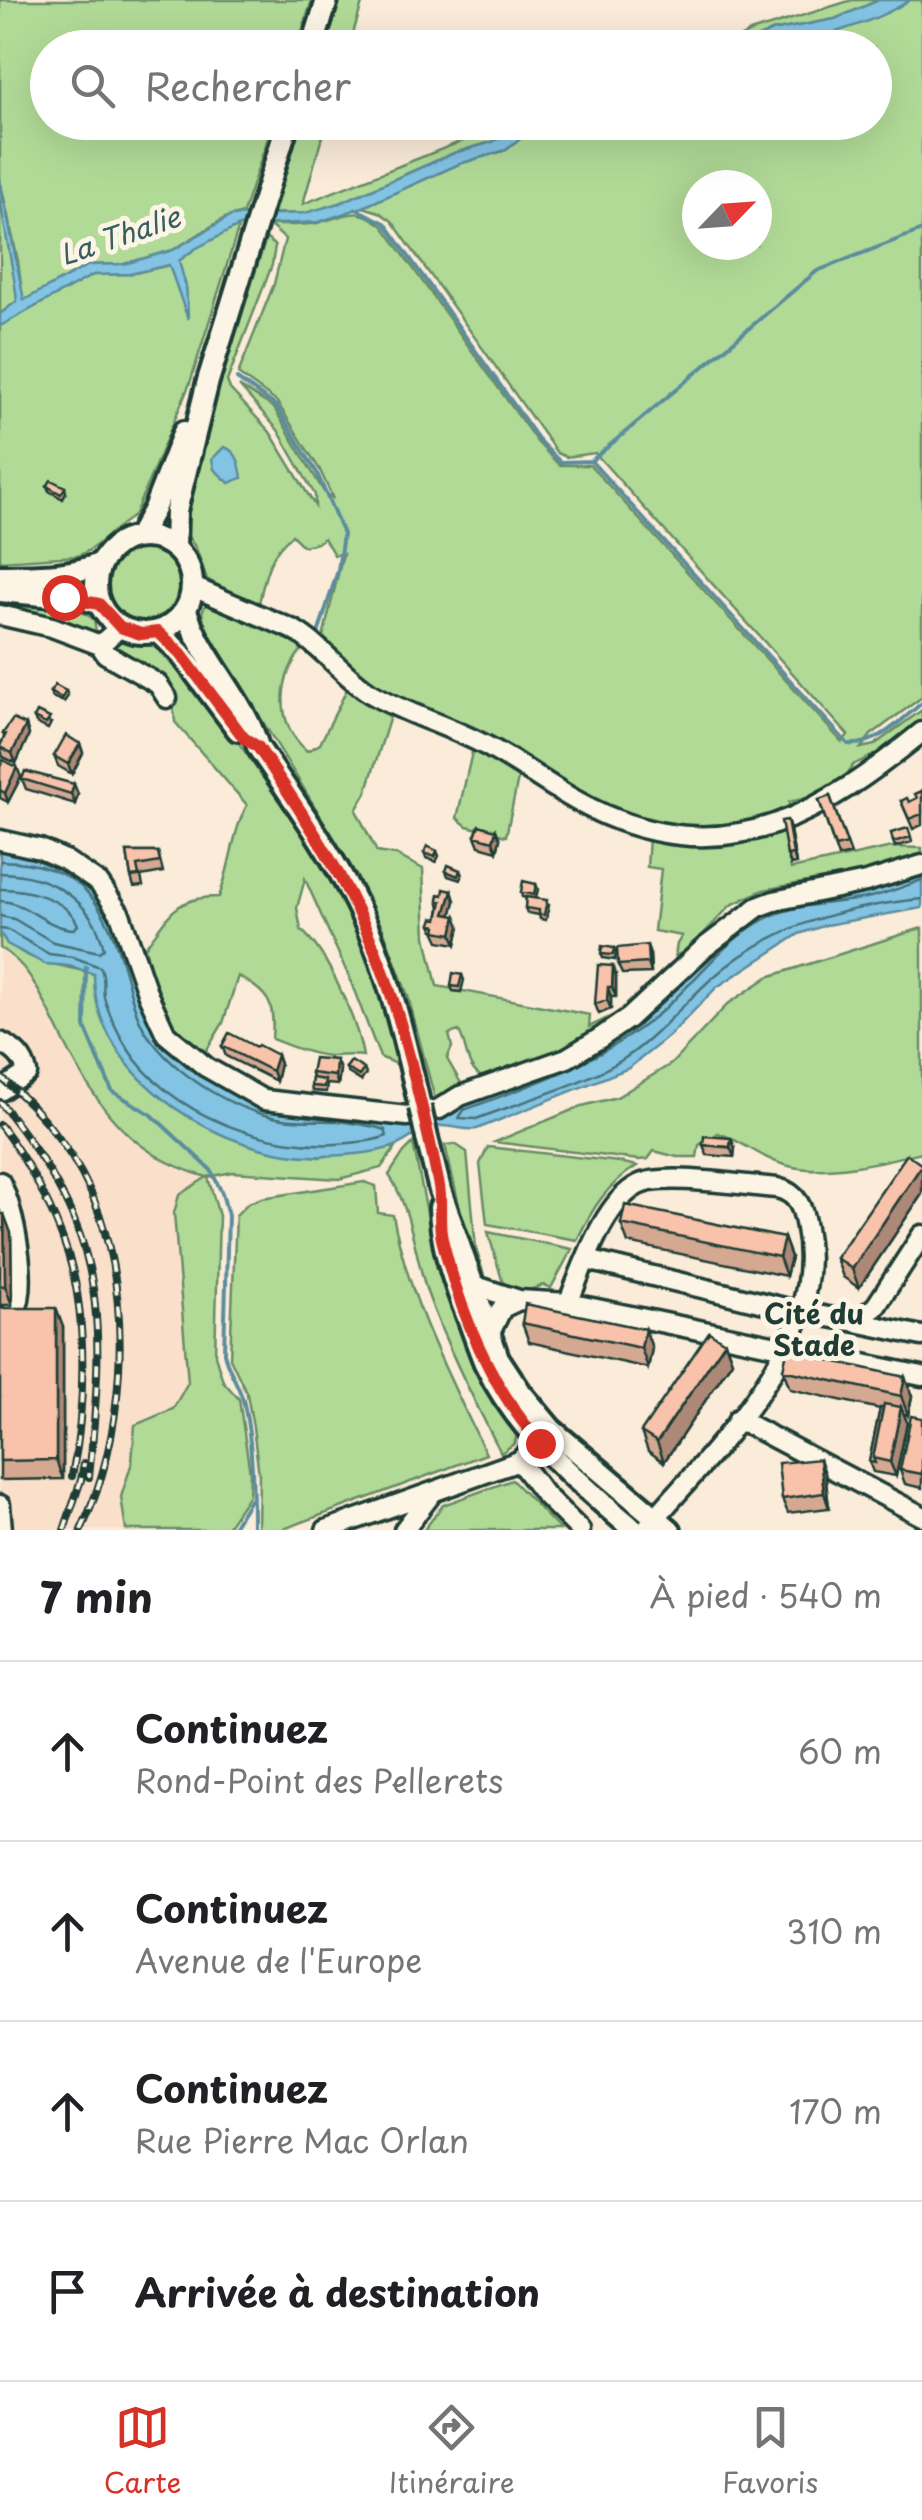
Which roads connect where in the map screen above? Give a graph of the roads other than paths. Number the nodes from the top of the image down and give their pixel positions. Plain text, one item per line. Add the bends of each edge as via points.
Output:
1 (327, 0) edge
2 (318, 30) edge
3 (283, 140) edge
4 (208, 381) junction
5 (138, 536) junction
6 (175, 547) junction
7 (102, 563) junction
8 (0, 576) edge
9 (193, 588) junction
10 (0, 591) edge
11 (99, 604) junction
12 (186, 610) junction
13 (0, 615) edge
14 (120, 627) junction
15 (158, 632) junction
16 (100, 645) junction
17 (167, 698) dead end
18 (922, 732) edge
19 (258, 747) junction
20 (0, 840) edge
21 (922, 864) edge
22 (0, 1042) edge
23 (0, 1091) edge
24 (0, 1182) edge
25 (922, 1236) edge
26 (587, 1260) junction
27 (470, 1293) junction
28 (568, 1303) junction
29 (511, 1304) junction
30 (801, 1312) junction
31 (0, 1318) edge
32 (856, 1322) junction
33 (490, 1333) junction
34 (922, 1336) edge
35 (785, 1347) junction
36 (922, 1376) edge
37 (738, 1419) junction
38 (545, 1436) junction
39 (519, 1461) junction
40 (557, 1461) junction
41 (433, 1491) junction
42 (0, 1506) edge
43 (922, 1516) edge
44 (657, 1526) edge
45 (2, 1530) edge
46 (326, 1530) edge
47 (404, 1530) edge
48 (580, 1530) edge
49 (634, 1530) edge

1 - 2 main road
3 - 4 main road
4 - 5 main road
4 - 6 main road via 176,512
5 - 6 main road
5 - 7 main road via 121,542
6 - 9 main road via 190,568
7 - 8 main road
7 - 11 main road
9 - 12 main road
9 - 18 street via 294,630 370,692 471,737 556,790 670,834 762,830 802,815 864,779
10 - 11 main road
11 - 14 main road
12 - 15 main road
12 - 19 main road
13 - 16 street
14 - 15 main road
14 - 16 street
15 - 19 main road
16 - 17 street via 158,684
19 - 27 main road, bridge via 325,846 369,931 401,1026 440,1190 440,1235
20 - 21 street via 65,860 99,883 120,914 166,1034 206,1068 264,1100 407,1116 566,1058 600,1038 758,907
22 - 23 street via 12,1048 27,1073
24 - 31 street via 12,1212 22,1298 15,1312
25 - 32 street via 870,1313
26 - 28 street
26 - 30 street
26 - 30 street via 610,1212 648,1181 788,1191 800,1204 808,1237
27 - 29 street
27 - 33 main road
27 - 38 main road via 486,1366 524,1424
28 - 29 street
28 - 35 street
29 - 33 street
30 - 32 street
30 - 35 street
32 - 34 street
33 - 38 main road
35 - 36 street
35 - 37 street
37 - 43 street
37 - 44 street
38 - 39 street
38 - 40 main road
38 - 44 main road
39 - 40 street
39 - 41 street
39 - 48 street
40 - 49 main road
41 - 46 street
41 - 47 street
42 - 45 street

